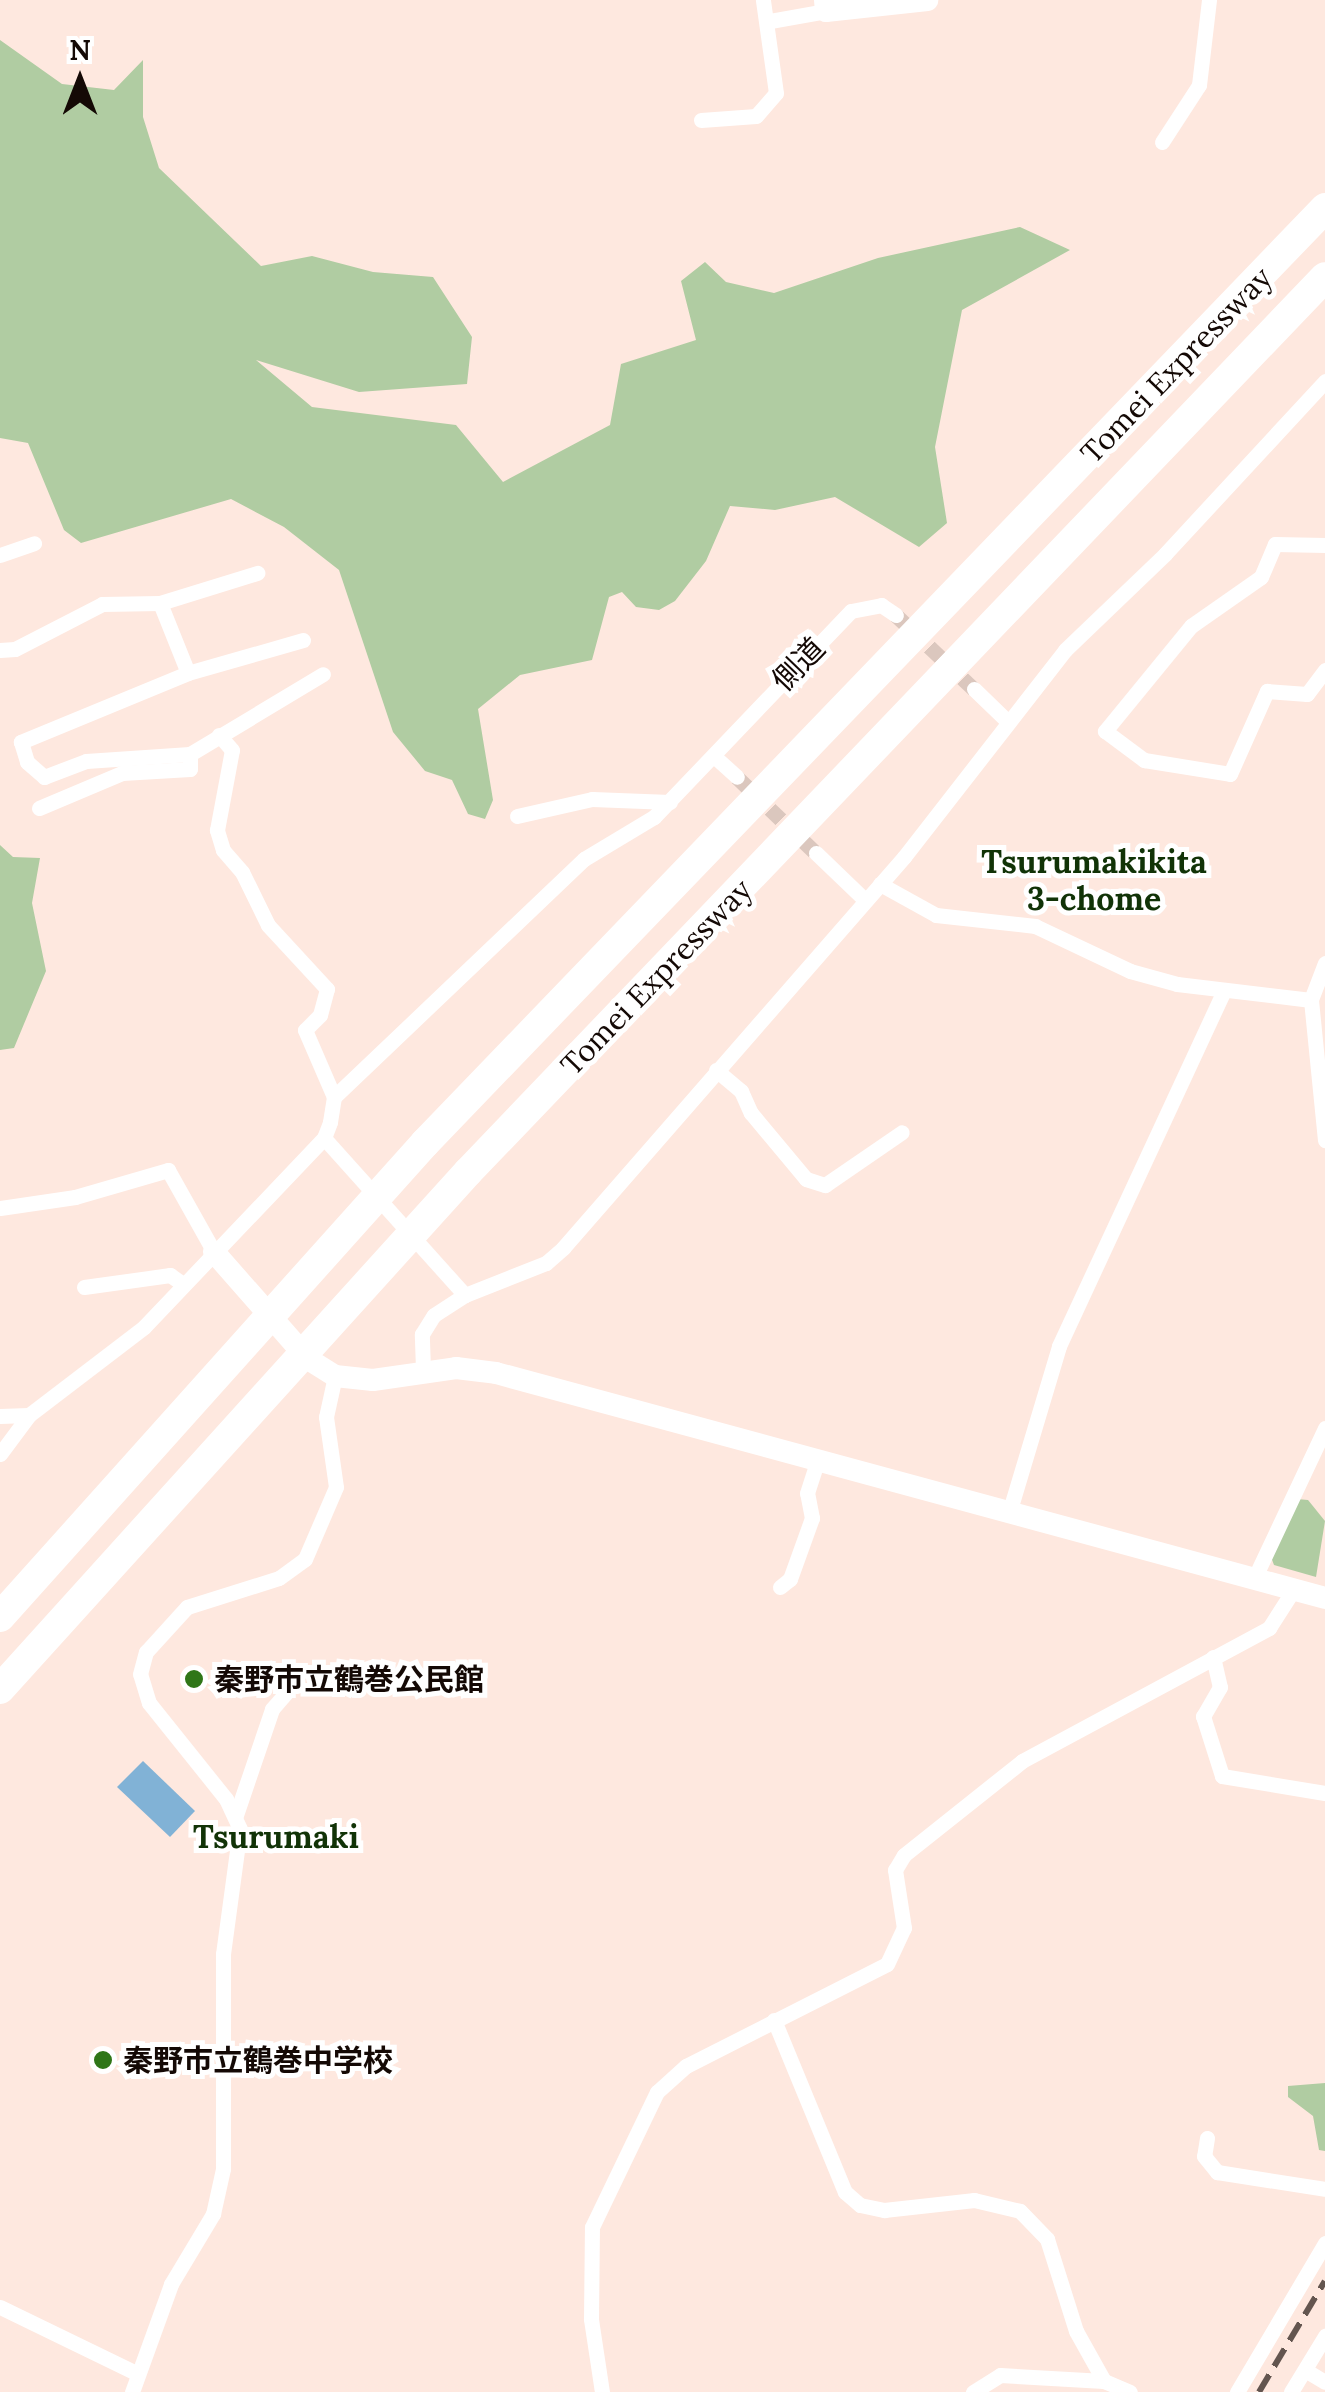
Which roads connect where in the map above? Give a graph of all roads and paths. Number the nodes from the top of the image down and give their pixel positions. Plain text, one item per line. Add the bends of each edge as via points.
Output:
1 (763, 0) edge
2 (927, 0) edge
3 (1208, 0) edge
4 (825, 5) edge
5 (770, 21) junction
6 (701, 120) dead end
7 (1162, 142) dead end
8 (1325, 208) edge
9 (1325, 277) edge
10 (1325, 381) edge
11 (34, 543) dead end
12 (1325, 545) edge
13 (0, 555) edge
14 (257, 573) dead end
15 (160, 604) junction
16 (896, 614) tunnel mouth
17 (304, 640) dead end
18 (0, 650) edge
19 (1325, 670) edge
20 (188, 673) junction
21 (324, 674) dead end
22 (974, 690) tunnel mouth
23 (1008, 722) junction
24 (219, 735) junction
25 (190, 754) junction
26 (716, 758) junction
27 (737, 777) tunnel mouth
28 (670, 802) junction
29 (39, 808) dead end
30 (517, 816) dead end
31 (816, 853) tunnel mouth
32 (880, 884) junction
33 (865, 900) junction
34 (1325, 963) edge
35 (1224, 992) junction
36 (1311, 1000) junction
37 (716, 1070) junction
38 (334, 1097) junction
39 (902, 1132) dead end
40 (324, 1138) junction
41 (1325, 1140) edge
42 (0, 1208) edge
43 (214, 1252) junction
44 (183, 1284) junction
45 (84, 1287) dead end
46 (465, 1295) junction
47 (423, 1369) junction
48 (336, 1376) junction
49 (29, 1415) junction
50 (0, 1416) edge
51 (1325, 1428) edge
52 (0, 1454) edge
53 (817, 1462) junction
54 (1009, 1513) junction
55 (1254, 1580) junction
56 (780, 1588) dead end
57 (1294, 1589) junction
58 (1325, 1598) edge
59 (0, 1616) edge
60 (1213, 1657) junction
61 (0, 1689) edge
62 (288, 1692) dead end
63 (1325, 1793) edge
64 (236, 1815) junction
65 (774, 2020) junction
66 (1207, 2138) dead end
67 (1325, 2190) edge
68 (1325, 2243) edge
69 (0, 2307) edge
70 (1325, 2336) edge
71 (1305, 2370) junction
72 (138, 2374) junction
73 (1104, 2382) junction
74 (1325, 2382) edge
75 (132, 2392) edge
76 (602, 2392) edge
77 (973, 2392) edge
78 (1130, 2392) edge
79 (1236, 2392) edge
80 (1292, 2392) edge

1 - 5 street
2 - 4 street
3 - 7 street via 1199,86
4 - 5 street
5 - 6 street via 776,93 756,116
8 - 59 highway, Tomei Expressway via 425,1142
9 - 61 highway, Tomei Expressway via 468,1172
10 - 23 street via 1165,554 1065,650
11 - 13 street
12 - 19 street via 1275,544 1261,577 1190,626 1104,731 1144,760 1230,774 1267,691 1307,694
14 - 15 street
15 - 18 street via 102,604 16,649
15 - 20 street
16 - 26 street, 側道 via 881,605 851,612 782,676
17 - 20 street
20 - 25 street via 20,742 26,762 44,777 86,761
21 - 24 street
22 - 23 street
23 - 32 street
24 - 25 street
24 - 38 street via 232,750 216,830 222,850 242,872 268,925 327,989 320,1015 306,1030
25 - 29 street via 190,769 122,774
26 - 27 street
26 - 28 street, 側道
28 - 30 street via 592,799
28 - 38 street, 側道 via 584,859
31 - 33 street
32 - 33 street
32 - 35 street via 936,915 1036,926 1130,971
33 - 37 street
34 - 36 street
35 - 36 street
35 - 54 street via 1060,1346
36 - 41 street
37 - 39 street via 742,1091 751,1113 806,1179 825,1185
37 - 46 street via 563,1248 524,1274
38 - 40 street
40 - 43 street
40 - 46 street
42 - 43 street via 75,1197 168,1170
43 - 44 street
43 - 48 street via 308,1359
44 - 45 street via 170,1275
44 - 49 street via 144,1326
46 - 47 street via 434,1315 422,1334
47 - 48 street via 373,1380
47 - 53 street via 496,1373
48 - 64 street via 326,1416 336,1486 305,1559 278,1578 187,1607 146,1652 140,1674 149,1703
49 - 50 street
49 - 52 street
51 - 55 street
53 - 54 street
53 - 56 street via 807,1493 812,1518 790,1579
54 - 55 street
55 - 57 street
57 - 58 street
57 - 60 street via 1269,1628
60 - 63 street via 1220,1688 1203,1716 1222,1776
60 - 65 street via 986,1786 895,1870 904,1928 887,1964
62 - 64 street via 272,1709
64 - 72 street via 240,1829 223,1954 223,2169 213,2214 171,2284
65 - 73 street via 845,2192 860,2205 884,2210 974,2200 1020,2211 1047,2239 1076,2331
65 - 76 street via 686,2066 657,2092 601,2199 589,2257
66 - 67 street via 1204,2156 1217,2172
68 - 79 street
69 - 72 street
70 - 71 street
71 - 74 street
71 - 80 street
72 - 75 street
73 - 77 street via 1000,2375
73 - 78 street

